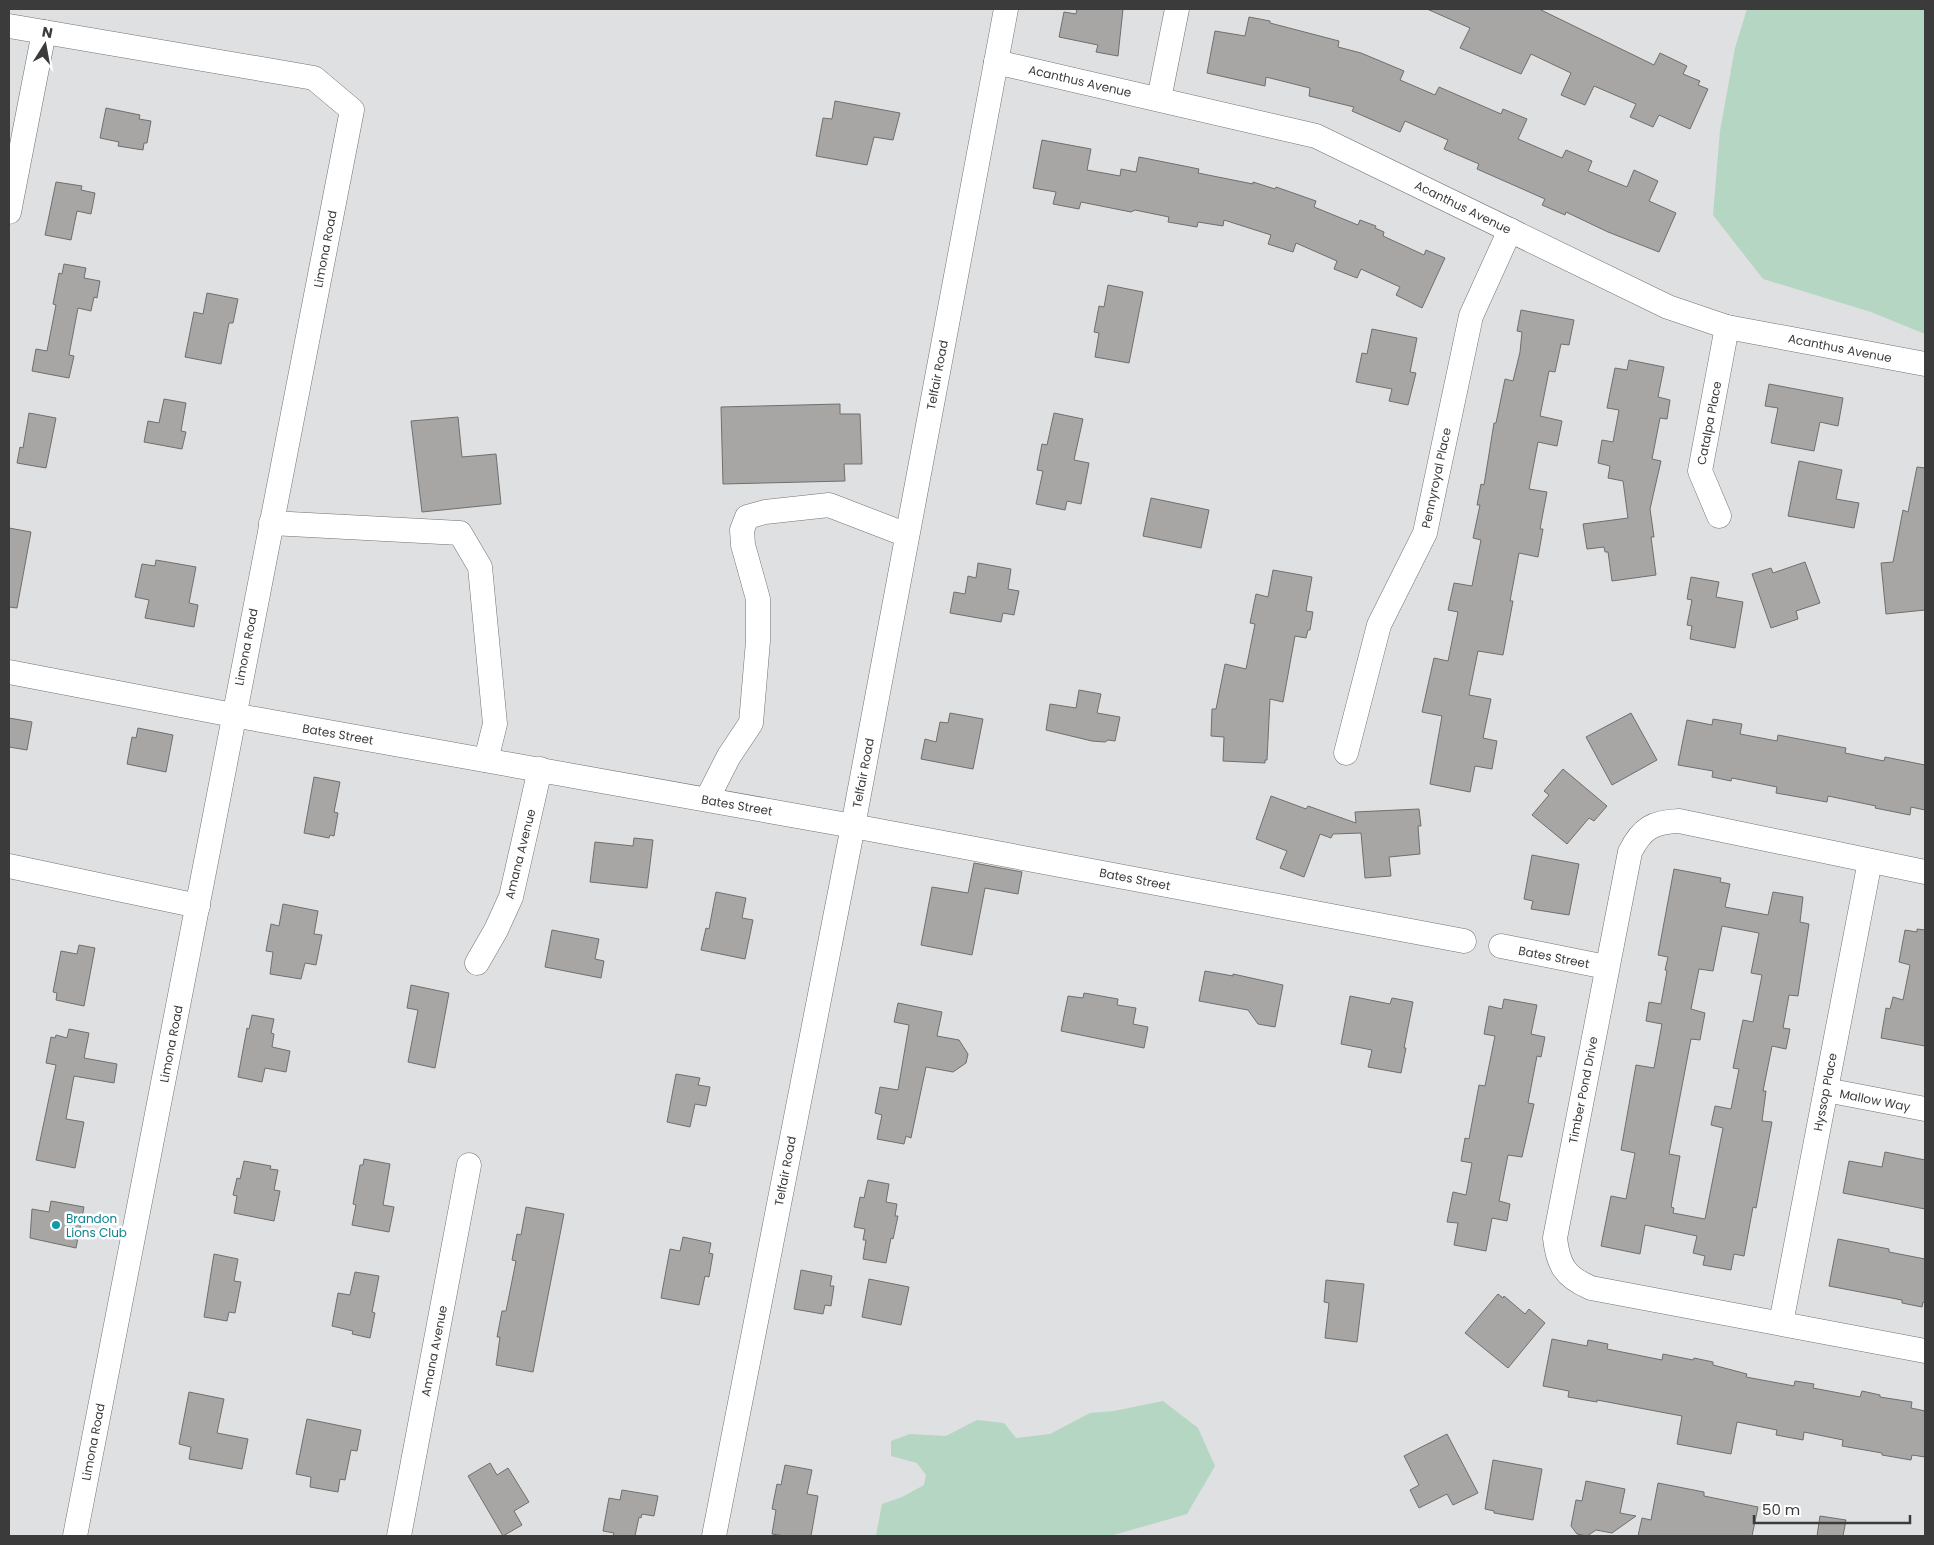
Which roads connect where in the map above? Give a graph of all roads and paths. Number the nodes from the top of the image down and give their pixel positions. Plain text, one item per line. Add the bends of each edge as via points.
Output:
1 (1006, 9) edge
2 (1178, 9) edge
3 (9, 26) edge
4 (44, 32) junction
5 (996, 62) junction
6 (1160, 99) junction
7 (9, 212) edge
8 (1510, 230) junction
9 (1727, 327) junction
10 (1925, 364) edge
11 (1719, 516) dead end
12 (271, 523) junction
13 (907, 535) junction
14 (9, 672) edge
15 (233, 715) junction
16 (1346, 753) dead end
17 (486, 760) junction
18 (540, 769) junction
19 (708, 800) junction
20 (853, 826) junction
21 (1870, 862) junction
22 (9, 866) edge
23 (1925, 872) edge
24 (198, 906) junction
25 (1464, 941) dead end
26 (1501, 946) dead end
27 (477, 963) dead end
28 (1606, 967) junction
29 (1826, 1090) junction
30 (1925, 1109) edge
31 (468, 1165) dead end
32 (1780, 1323) junction
33 (1925, 1351) edge
34 (75, 1536) edge
35 (398, 1536) edge
36 (714, 1536) edge

1 - 5 street, Telfair Road
2 - 6 street
3 - 4 street, Limona Road
4 - 7 street
4 - 12 street, Limona Road via 314,78 352,110
5 - 6 street, Acanthus Avenue
5 - 13 street, Telfair Road
6 - 8 street, Acanthus Avenue via 1316,136
8 - 9 street, Acanthus Avenue via 1668,307
8 - 16 street, Pennyroyal Place via 1471,316 1425,533 1379,624
9 - 10 street, Acanthus Avenue
9 - 11 street, Catalpa Place via 1700,471
12 - 15 street, Limona Road
12 - 17 street via 460,533 480,567 494,724
13 - 19 street via 829,505 748,517 742,530 743,545 758,599 751,723 729,756
13 - 20 street, Telfair Road
14 - 15 street, Bates Street
15 - 17 street, Bates Street
15 - 24 street, Limona Road
17 - 18 street, Bates Street
18 - 19 street, Bates Street
18 - 27 street, Amana Avenue via 511,897
19 - 20 street, Bates Street
20 - 25 street, Bates Street
20 - 36 street, Telfair Road
21 - 23 street, Timber Pond Drive
21 - 28 street, Timber Pond Drive via 1679,821 1662,822 1637,838 1630,852
21 - 29 street, Hyssop Place
22 - 24 street
24 - 34 street, Limona Road
26 - 28 street, Bates Street
28 - 32 street, Timber Pond Drive via 1555,1238 1557,1254 1574,1281 1591,1288
29 - 30 street, Mallow Way
29 - 32 street, Hyssop Place
31 - 35 street, Amana Avenue
32 - 33 street, Timber Pond Drive

